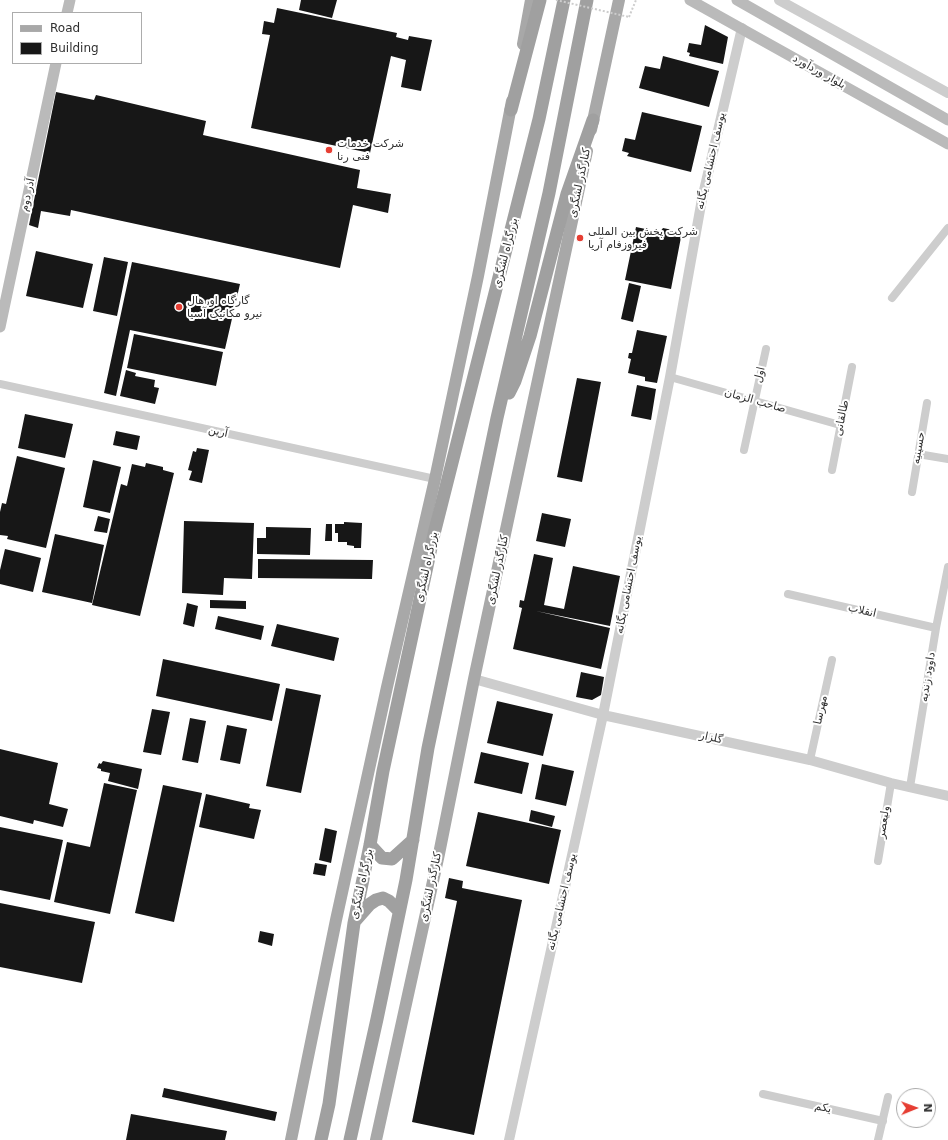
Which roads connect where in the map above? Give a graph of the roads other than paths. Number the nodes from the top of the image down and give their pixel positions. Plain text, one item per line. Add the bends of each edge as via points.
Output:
1 (70, 0) edge
2 (531, 0) edge
3 (540, 0) edge
4 (564, 0) edge
5 (587, 0) edge
6 (619, 0) edge
7 (690, 0) edge
8 (737, 0) edge
9 (779, 0) edge
10 (67, 12) edge
11 (742, 28) junction
12 (56, 64) edge
13 (948, 93) edge
14 (511, 110) junction
15 (593, 120) junction
16 (948, 120) edge
17 (948, 144) edge
18 (948, 228) edge
19 (892, 298) dead end
20 (0, 327) edge
21 (766, 349) dead end
22 (852, 367) dead end
23 (670, 377) junction
24 (0, 384) edge
25 (754, 401) junction
26 (927, 403) dead end
27 (497, 418) junction
28 (840, 425) junction
29 (744, 450) dead end
30 (918, 454) junction
31 (948, 459) edge
32 (832, 470) dead end
33 (435, 479) junction
34 (912, 492) dead end
35 (948, 567) edge
36 (788, 594) dead end
37 (936, 628) junction
38 (832, 660) dead end
39 (474, 680) junction
40 (603, 714) junction
41 (810, 760) junction
42 (891, 783) junction
43 (910, 787) junction
44 (948, 796) edge
45 (414, 840) junction
46 (370, 845) junction
47 (878, 861) dead end
48 (399, 911) junction
49 (354, 923) junction
50 (763, 1094) dead end
51 (888, 1097) dead end
52 (883, 1121) junction
53 (291, 1140) edge
54 (321, 1140) edge
55 (350, 1140) edge
56 (376, 1140) edge
57 (509, 1140) edge
58 (878, 1140) edge

1 - 10 main road
2 - 14 main road
3 - 14 highway
4 - 46 highway, بزرگراه لشگری via 539,119 434,534 383,770
5 - 27 highway via 547,200
6 - 15 main road, کنارگذر لشگری
7 - 11 main road, بلوار وردآورد
8 - 16 main road, بلوار وردآورد
9 - 13 street
11 - 17 main road, بلوار وردآورد
11 - 23 street, یوسف احتشامی یگانه via 702,200
12 - 20 main road, آذر دوم
14 - 33 main road
15 - 27 highway via 567,194 515,381
15 - 39 main road, کنارگذر لشگری
18 - 19 street
21 - 25 street, اول
22 - 28 street, طالقانی
23 - 25 street, صاحب الزمان
23 - 40 street, یوسف احتشامی یگانه
24 - 33 street, آرین
25 - 28 street, صاحب الزمان
25 - 29 street, اول
26 - 30 street, حسینیه
27 - 45 highway via 428,748
28 - 32 street, طالقانی
30 - 31 street
30 - 34 street, حسینیه
33 - 53 main road via 336,920
35 - 37 street, داوود زندیه
36 - 37 street, انقلاب
37 - 43 street, داوود زندیه
38 - 41 street, مهرسا
39 - 40 street, گلزار
39 - 56 main road, کنارگذر لشگری via 439,854
40 - 41 street, گلزار
40 - 57 street, یوسف احتشامی یگانه
41 - 42 street, گلزار
42 - 43 street, گلزار
42 - 47 street, ولیعصر
43 - 44 street, گلزار
45 - 46 highway via 392,859 382,858
45 - 48 highway
46 - 49 highway, بزرگراه لشگری
48 - 49 highway via 382,898 370,904
48 - 55 highway
49 - 54 highway, بزرگراه لشگری via 329,1104
50 - 52 street, یکم
51 - 52 street
52 - 58 street

